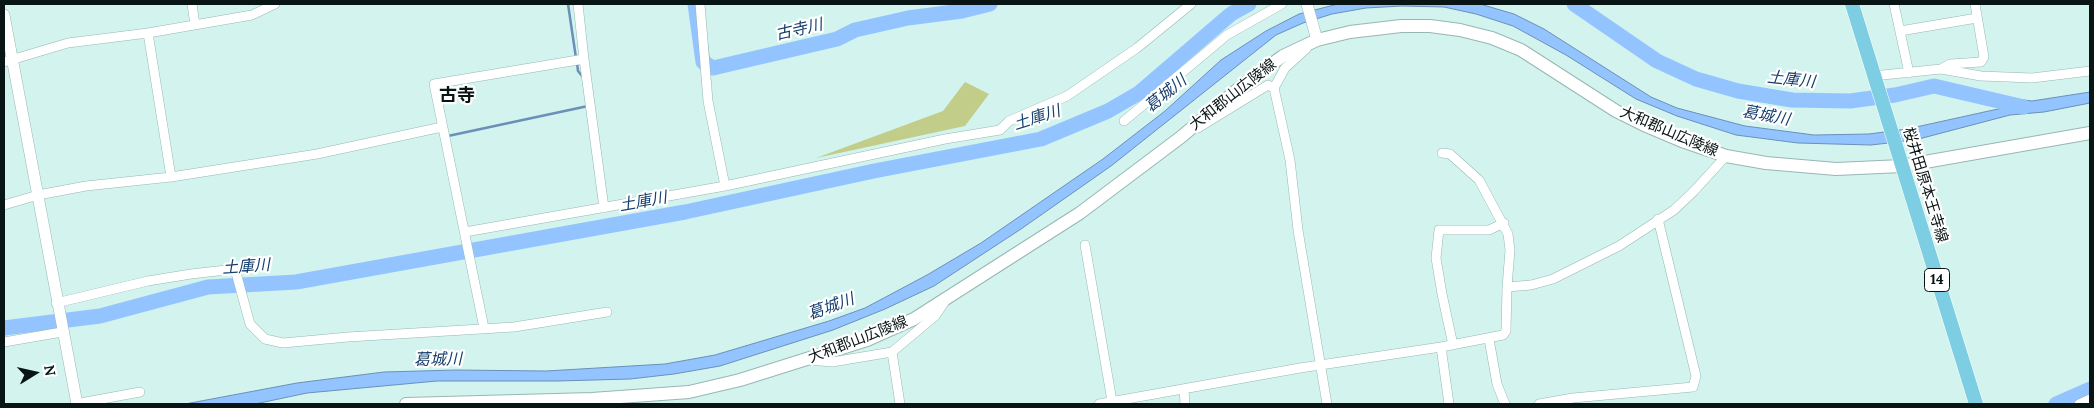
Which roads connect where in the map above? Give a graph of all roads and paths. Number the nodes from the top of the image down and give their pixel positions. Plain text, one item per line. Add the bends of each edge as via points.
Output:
1 (192, 4) edge
2 (275, 4) edge
3 (578, 4) edge
4 (700, 4) edge
5 (1191, 4) edge
6 (1282, 4) edge
7 (1307, 4) edge
8 (1852, 4) edge
9 (1894, 4) edge
10 (1974, 4) edge
11 (4, 15) edge
12 (1977, 18) junction
13 (194, 25) junction
14 (1900, 31) junction
15 (148, 33) junction
16 (1317, 40) junction
17 (6, 42) edge
18 (584, 59) junction
19 (8, 61) edge
20 (1940, 69) junction
21 (2090, 71) edge
22 (1909, 73) junction
23 (1874, 79) junction
24 (1274, 88) junction
25 (1124, 121) dead end
26 (442, 127) junction
27 (2090, 133) edge
28 (1182, 137) junction
29 (1442, 153) dead end
30 (1726, 156) junction
31 (1900, 161) junction
32 (171, 177) junction
33 (726, 186) junction
34 (38, 195) junction
35 (4, 205) edge
36 (604, 208) junction
37 (1658, 219) junction
38 (1504, 223) junction
39 (466, 236) junction
40 (1084, 246) dead end
41 (1507, 287) junction
42 (948, 298) junction
43 (56, 302) junction
44 (607, 312) dead end
45 (484, 328) junction
46 (62, 332) junction
47 (1489, 339) junction
48 (4, 342) edge
49 (1453, 345) junction
50 (1441, 347) junction
51 (892, 352) junction
52 (807, 360) junction
53 (1319, 366) junction
54 (1184, 389) junction
55 (140, 392) dead end
56 (592, 399) junction
57 (2090, 399) edge
58 (1112, 401) junction
59 (76, 404) edge
60 (406, 404) edge
61 (427, 404) edge
62 (570, 404) edge
63 (900, 404) edge
64 (1099, 404) edge
65 (1185, 404) edge
66 (1327, 404) edge
67 (1449, 404) edge
68 (1505, 404) edge
69 (1539, 404) edge
70 (1976, 404) edge
71 (2079, 404) edge

1 - 13 street
2 - 13 street via 252,15
3 - 18 street
4 - 33 street via 708,101
5 - 33 street via 1137,48 1067,96 1009,121 1000,130
6 - 25 street via 1227,35
7 - 16 street
8 - 23 main road, 桜井田原本王寺線 / 14
9 - 14 street
10 - 12 street
11 - 17 street
12 - 14 street
12 - 20 street via 1984,57 1980,62 1950,64
13 - 15 street
14 - 22 street
15 - 19 street via 68,43
15 - 32 street
16 - 24 street via 1285,68
16 - 28 main road, 大和郡山広陵線 via 1264,69
16 - 30 main road, 大和郡山広陵線 via 1401,26 1430,26 1492,38 1521,50 1637,121
17 - 19 street
18 - 26 street via 434,84
18 - 36 street
19 - 34 street
20 - 21 street via 1981,76 2032,78
20 - 22 street
22 - 23 street
23 - 31 main road, 桜井田原本王寺線 / 14
24 - 28 street via 1268,85
24 - 53 street via 1290,160
26 - 32 street via 317,154
26 - 39 street
27 - 31 main road, 大和郡山広陵線
28 - 42 main road, 大和郡山広陵線 via 1080,213
29 - 38 street via 1450,154 1479,180
30 - 31 main road, 大和郡山広陵線 via 1803,167 1866,168
30 - 37 street via 1674,210
31 - 70 main road, 桜井田原本王寺線 / 14
32 - 34 street
33 - 36 street
34 - 35 street
34 - 43 street
36 - 39 street
37 - 41 street via 1618,246 1553,279
37 - 69 street via 1696,376 1693,387
38 - 41 street via 1510,250
38 - 49 street via 1488,230 1439,230 1436,258
39 - 45 street
40 - 58 street
41 - 47 street via 1506,331
42 - 51 street via 936,316
42 - 52 main road, 大和郡山広陵線 via 893,330
43 - 45 street via 148,281 235,269 250,324 265,339 283,343
43 - 46 street
44 - 45 street via 514,327
46 - 48 street
46 - 59 street
47 - 49 street
47 - 68 street via 1497,384
49 - 50 street
50 - 53 street
50 - 67 street
51 - 52 street via 832,362
51 - 63 street
52 - 56 main road, 大和郡山広陵線 via 689,392
53 - 54 street
53 - 66 street
54 - 58 street
54 - 65 street
55 - 59 street
56 - 61 main road, 大和郡山広陵線
56 - 62 street
57 - 71 street
58 - 64 street
60 - 61 main road, 大和郡山広陵線

